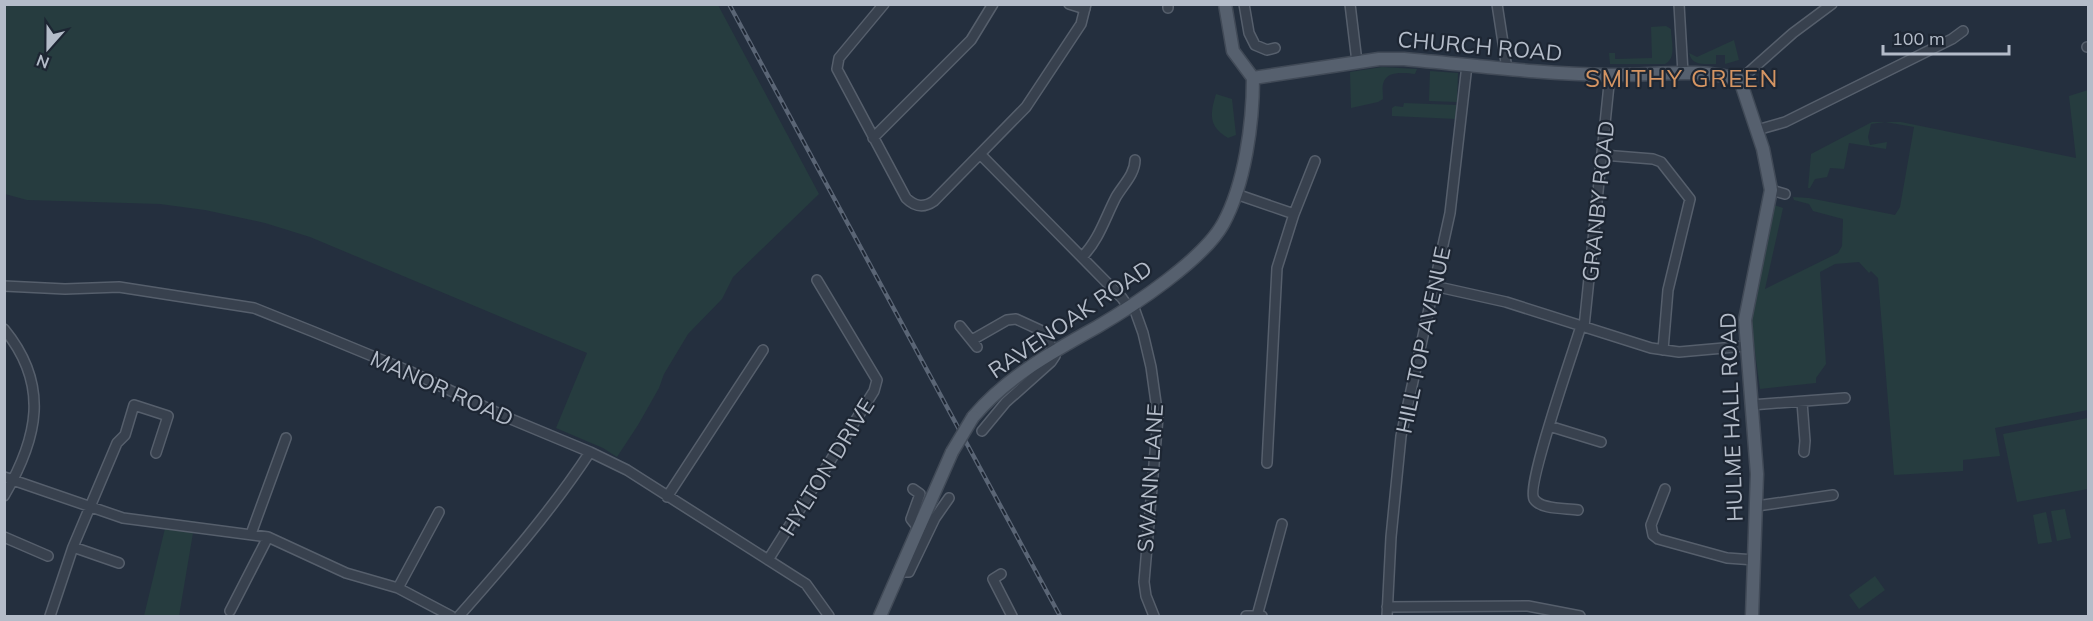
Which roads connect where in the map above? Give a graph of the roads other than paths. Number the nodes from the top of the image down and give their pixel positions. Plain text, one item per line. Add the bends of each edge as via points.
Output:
1 (884, 4) edge
2 (993, 4) edge
3 (1069, 4) edge
4 (1225, 4) edge
5 (1244, 4) edge
6 (1350, 4) edge
7 (1497, 4) edge
8 (1679, 4) edge
9 (1832, 4) edge
10 (1085, 7) edge
11 (1963, 31) dead end
12 (1275, 48) dead end
13 (1357, 62) junction
14 (1467, 65) junction
15 (1507, 69) junction
16 (1683, 73) junction
17 (1611, 75) junction
18 (1253, 78) junction
19 (1740, 80) junction
20 (1757, 130) junction
21 (873, 138) junction
22 (980, 154) junction
23 (1603, 155) junction
24 (1135, 160) dead end
25 (1316, 161) dead end
26 (1772, 190) junction
27 (1236, 194) junction
28 (1785, 194) dead end
29 (1294, 214) junction
30 (1082, 257) junction
31 (817, 280) dead end
32 (1434, 286) junction
33 (8, 289) edge
34 (1131, 306) junction
35 (960, 326) dead end
36 (1582, 327) junction
37 (4, 329) edge
38 (1746, 346) junction
39 (763, 350) dead end
40 (1663, 350) junction
41 (1052, 352) junction
42 (1845, 398) dead end
43 (1802, 402) junction
44 (1751, 405) junction
45 (1549, 426) junction
46 (982, 431) dead end
47 (286, 438) dead end
48 (1601, 442) dead end
49 (590, 452) junction
50 (1804, 452) dead end
51 (156, 453) dead end
52 (1267, 463) dead end
53 (9, 479) edge
54 (913, 489) dead end
55 (1665, 489) dead end
56 (1833, 495) dead end
57 (4, 496) edge
58 (667, 497) junction
59 (949, 498) dead end
60 (1757, 506) junction
61 (89, 507) junction
62 (1578, 510) dead end
63 (440, 512) dead end
64 (1282, 524) dead end
65 (918, 528) junction
66 (251, 534) junction
67 (4, 537) edge
68 (268, 537) junction
69 (74, 547) junction
70 (48, 556) dead end
71 (768, 560) junction
72 (1755, 560) junction
73 (118, 563) dead end
74 (898, 572) junction
75 (1001, 574) dead end
76 (398, 588) junction
77 (230, 611) dead end
78 (1387, 612) edge
79 (50, 616) edge
80 (451, 616) edge
81 (459, 616) edge
82 (829, 616) edge
83 (880, 616) edge
84 (1012, 616) edge
85 (1154, 616) edge
86 (1246, 616) edge
87 (1257, 616) edge
88 (1262, 616) edge
89 (1580, 616) edge
90 (1752, 616) edge

1 - 21 street via 837,64 838,74
2 - 21 street via 972,40
3 - 10 street
4 - 18 main road via 1233,51
5 - 12 street via 1255,45 1267,50
6 - 13 street
7 - 15 street
8 - 16 street
9 - 19 street
10 - 22 street via 1081,24 1026,107
11 - 20 street via 1813,109
13 - 14 main road, CHURCH ROAD via 1404,59
13 - 18 main road, CHURCH ROAD
14 - 15 main road, CHURCH ROAD
14 - 32 street, HILL TOP AVENUE via 1455,176
15 - 17 main road, CHURCH ROAD
16 - 17 main road, CHURCH ROAD
16 - 19 main road, CHURCH ROAD via 1724,75
17 - 23 street, GRANBY ROAD
18 - 27 main road, RAVENOAK ROAD via 1253,111
19 - 20 main road, HULME HALL ROAD
20 - 26 main road, HULME HALL ROAD
21 - 22 street via 906,198 918,206 934,201
22 - 30 street
23 - 36 street, GRANBY ROAD
23 - 40 street via 1661,162 1690,199 1668,290
24 - 30 street via 1135,175 1115,200 1103,228
25 - 29 street
26 - 28 street
26 - 38 main road, HULME HALL ROAD via 1745,320
27 - 29 street
27 - 34 main road, RAVENOAK ROAD via 1223,225 1204,248
29 - 52 street via 1277,268
30 - 34 street
31 - 71 street, HYLTON DRIVE via 877,380 874,391
32 - 36 street via 1506,302
32 - 78 street, HILL TOP AVENUE via 1401,436
33 - 49 street, MANOR ROAD via 119,287 254,308 411,372
34 - 41 main road, RAVENOAK ROAD
34 - 85 street, SWANN LANE via 1149,356 1158,417 1144,582
35 - 41 street via 975,344 1006,320 1016,319 1040,330
36 - 40 street
36 - 45 street, GRANBY ROAD
37 - 53 street via 29,368 34,399 25,458
38 - 40 street
38 - 44 main road, HULME HALL ROAD
39 - 58 street
41 - 46 street via 1051,362 1006,402
41 - 65 main road, RAVENOAK ROAD, bridge via 1010,381 973,417 952,452
42 - 43 street
43 - 44 street
43 - 50 street
44 - 60 main road, HULME HALL ROAD
45 - 48 street
45 - 62 street, GRANBY ROAD via 1533,498 1540,504
47 - 66 street
49 - 58 street, MANOR ROAD via 627,470
49 - 81 street
51 - 61 street via 168,416 134,405 125,435 117,443
53 - 57 street
53 - 61 street
54 - 65 street, RAVENOAK ROAD via 920,494 911,519
55 - 72 street via 1652,525 1653,535 1658,539 1727,558
56 - 60 street
58 - 71 street, MANOR ROAD
59 - 74 street, RAVENOAK ROAD via 909,572
60 - 72 main road, HULME HALL ROAD
61 - 66 street via 123,518
61 - 69 street
63 - 76 street
64 - 87 street
65 - 74 main road, RAVENOAK ROAD
66 - 68 street
67 - 70 street
68 - 76 street via 346,573
68 - 77 street
69 - 73 street
69 - 79 street
71 - 82 street, MANOR ROAD via 806,584
72 - 90 main road, HULME HALL ROAD
74 - 83 main road, RAVENOAK ROAD
75 - 84 street via 993,579
76 - 80 street
78 - 89 street via 1528,606
86 - 87 street
87 - 88 street

